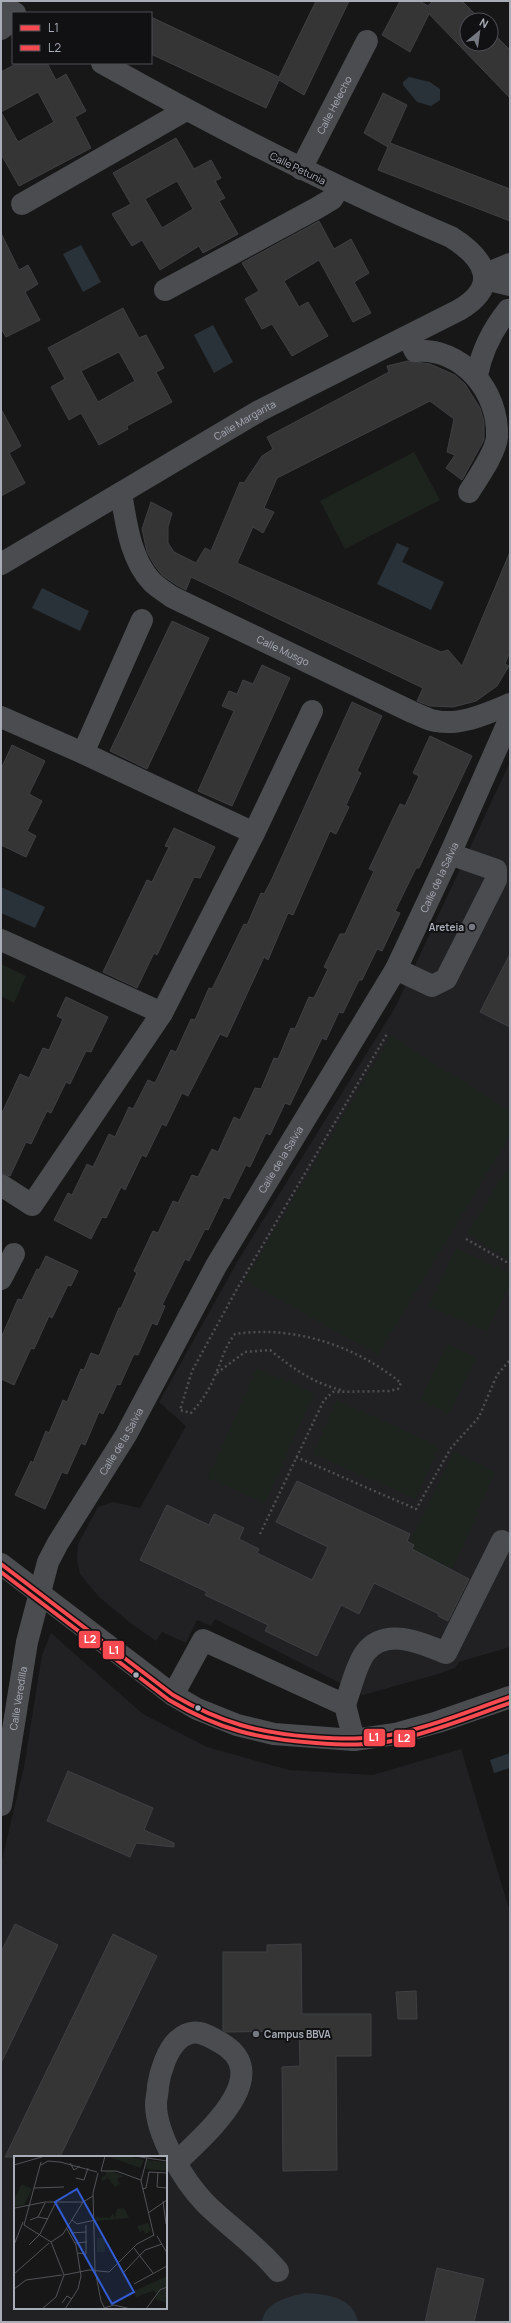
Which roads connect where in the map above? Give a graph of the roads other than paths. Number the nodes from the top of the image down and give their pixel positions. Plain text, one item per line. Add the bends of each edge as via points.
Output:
1 (1, 5) edge
2 (13, 12) edge
3 (12, 21) edge
4 (1, 29) edge
5 (367, 41) dead end
6 (104, 64) edge
7 (186, 110) junction
8 (300, 169) junction
9 (339, 188) junction
10 (22, 204) dead end
11 (510, 264) edge
12 (485, 279) junction
13 (510, 285) edge
14 (165, 290) dead end
15 (508, 310) dead end
16 (408, 337) junction
17 (477, 375) junction
18 (121, 492) junction
19 (469, 492) dead end
20 (1, 564) edge
21 (142, 620) dead end
22 (510, 704) edge
23 (312, 711) dead end
24 (1, 717) edge
25 (510, 718) edge
26 (83, 753) junction
27 (254, 833) junction
28 (450, 854) junction
29 (503, 871) edge
30 (1, 940) edge
31 (396, 970) junction
32 (162, 1013) junction
33 (1, 1185) edge
34 (14, 1254) dead end
35 (1, 1279) edge
36 (502, 1541) dead end
37 (1, 1564) edge
38 (41, 1594) junction
39 (173, 1695) junction
40 (510, 1697) edge
41 (345, 1705) junction
42 (354, 1740) junction
43 (1, 1805) edge
44 (177, 2162) junction
45 (278, 2271) dead end

1 - 2 street
3 - 4 street
5 - 8 street, Calle Helecho
6 - 7 street, Calle Petunia
7 - 8 street, Calle Petunia
7 - 10 street
8 - 9 street, Calle Petunia
9 - 12 street, Calle Petunia via 451,237 476,258
9 - 14 street via 332,199 317,208
11 - 12 street
12 - 13 street
12 - 16 street, Calle Margarita via 479,294 471,303
15 - 17 street via 481,354
16 - 17 street via 415,351 428,350 454,359
16 - 18 street, Calle Margarita via 260,411
17 - 19 street via 493,408 497,438 485,468
18 - 20 street, Calle Margarita
18 - 22 street, Calle Musgo via 128,530 141,569 152,582 172,597 412,712 436,721 456,721 484,715
21 - 26 street
23 - 27 street
24 - 26 street
25 - 28 street, Calle de la Salvia
26 - 27 street
27 - 32 street
28 - 29 street
28 - 31 street, Calle de la Salvia
29 - 31 street via 446,979 432,986
30 - 32 street
31 - 38 street, Calle de la Salvia via 216,1266 126,1434 58,1543 48,1562
32 - 33 street via 32,1205
34 - 35 street
36 - 41 street via 446,1653 416,1641 395,1638 375,1643 364,1654
37 - 38 street
38 - 39 street
38 - 43 street, Calle Veredilla via 27,1642
39 - 41 street via 202,1640
39 - 42 street via 197,1709 274,1734
40 - 42 street via 409,1730
41 - 42 street
44 - 44 street via 161,2131 156,2104 160,2073 176,2042 186,2033 202,2032 238,2055 242,2066 239,2089 214,2125
44 - 45 street via 205,2203 264,2254

